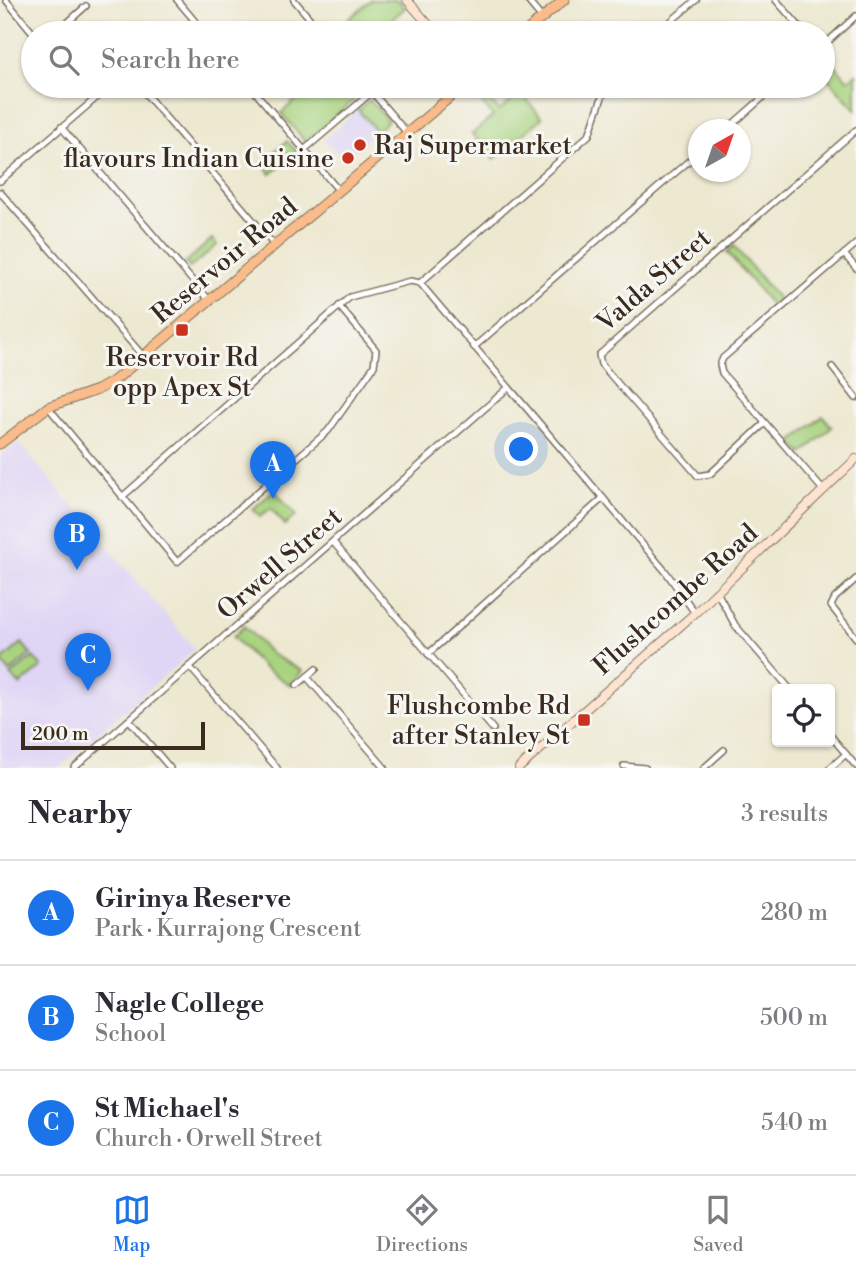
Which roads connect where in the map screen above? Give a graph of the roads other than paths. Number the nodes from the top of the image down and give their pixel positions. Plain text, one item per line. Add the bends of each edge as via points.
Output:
1 (6, 0) edge
2 (177, 0) edge
3 (294, 0) edge
4 (407, 0) edge
5 (527, 0) edge
6 (564, 0) edge
7 (696, 0) edge
8 (776, 0) edge
9 (86, 6) dead end
10 (856, 16) edge
11 (542, 18) junction
12 (23, 21) edge
13 (69, 21) edge
14 (195, 21) edge
15 (312, 21) edge
16 (425, 21) edge
17 (538, 21) edge
18 (671, 21) edge
19 (794, 21) edge
20 (835, 35) edge
21 (96, 98) edge
22 (149, 98) edge
23 (260, 98) edge
24 (365, 98) edge
25 (377, 98) edge
26 (449, 98) edge
27 (602, 98) edge
28 (762, 98) edge
29 (738, 119) edge
30 (61, 127) junction
31 (856, 130) edge
32 (407, 133) junction
33 (304, 150) junction
34 (688, 162) edge
35 (0, 181) edge
36 (339, 191) junction
37 (0, 192) edge
38 (856, 244) edge
39 (274, 245) junction
40 (844, 254) junction
41 (856, 268) edge
42 (420, 283) junction
43 (209, 300) junction
44 (339, 306) junction
45 (474, 347) junction
46 (143, 356) junction
47 (832, 367) dead end
48 (509, 388) junction
49 (856, 398) edge
50 (48, 407) junction
51 (765, 423) junction
52 (0, 444) edge
53 (856, 459) edge
54 (823, 490) junction
55 (122, 497) junction
56 (603, 498) junction
57 (332, 542) junction
58 (856, 579) edge
59 (717, 592) junction
60 (707, 602) junction
61 (723, 606) junction
62 (695, 613) junction
63 (856, 638) edge
64 (428, 654) junction
65 (189, 666) junction
66 (316, 669) dead end
67 (307, 677) junction
68 (786, 684) edge
69 (297, 685) dead end
70 (129, 720) junction
71 (493, 729) dead end
72 (835, 741) edge
73 (724, 750) dead end
74 (846, 754) junction
75 (624, 766) dead end
76 (856, 766) edge
77 (74, 768) edge
78 (170, 768) edge
79 (277, 768) edge
80 (385, 768) edge
81 (519, 768) edge
82 (645, 768) edge
83 (704, 768) edge
84 (830, 768) edge

1 - 12 street
2 - 14 street
3 - 15 street
4 - 16 street
5 - 11 street
6 - 11 main road
7 - 18 street
8 - 19 street
9 - 13 street
10 - 20 street
11 - 17 main road
21 - 30 street
22 - 39 street
23 - 33 street
24 - 33 street
25 - 32 street
26 - 32 main road, Reservoir Road
27 - 42 street via 590,134
28 - 29 street
30 - 35 street
30 - 43 street
31 - 51 street, Valda Street via 599,355 601,364 698,476 710,474
32 - 36 main road, Reservoir Road
33 - 36 street
34 - 45 street
36 - 39 main road, Reservoir Road
37 - 46 street
38 - 40 street
39 - 43 main road, Reservoir Road
40 - 41 street
40 - 51 street via 720,363 722,373
42 - 44 street via 410,281 355,294
42 - 45 street
43 - 46 main road, Reservoir Road
44 - 55 street
44 - 55 street via 377,358 328,431 177,562
45 - 48 street
46 - 50 main road, Reservoir Road via 108,384
47 - 49 street
48 - 56 street
48 - 57 street, Orwell Street
50 - 52 main road, Reservoir Road
50 - 55 street
51 - 54 street
53 - 54 street, Flushcombe Road
54 - 59 street, Flushcombe Road
56 - 62 street
56 - 64 street
57 - 64 street
57 - 65 street, Orwell Street
58 - 63 street via 832,602 833,611
59 - 60 street, Flushcombe Road
59 - 61 street
60 - 61 street
60 - 62 street, Flushcombe Road
61 - 68 street
62 - 81 street, Flushcombe Road
64 - 71 street
65 - 70 street, Orwell Street
65 - 79 street
66 - 67 street
67 - 69 street
67 - 80 street
70 - 77 street, Orwell Street
70 - 78 street
72 - 74 street
73 - 83 street
74 - 76 street
74 - 84 street
75 - 82 street

